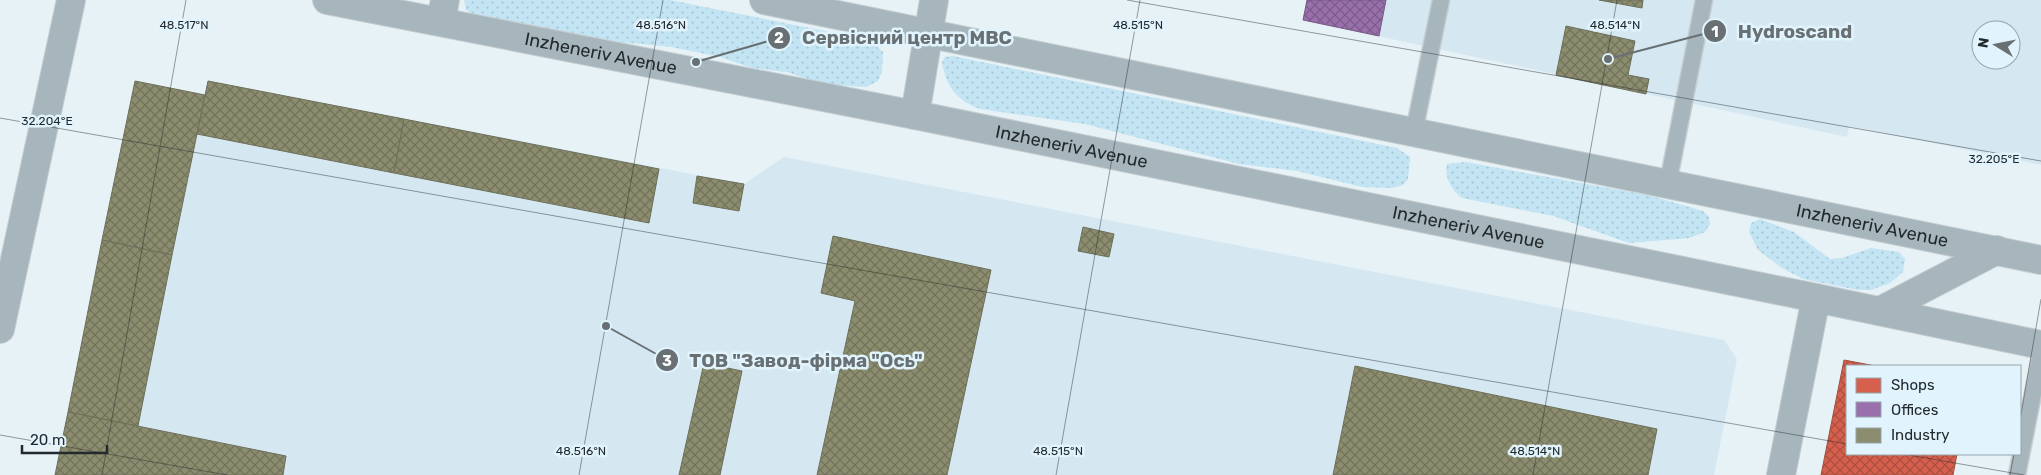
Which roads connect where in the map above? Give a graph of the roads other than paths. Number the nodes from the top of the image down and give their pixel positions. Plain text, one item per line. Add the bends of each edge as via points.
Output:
1 (70, 0) edge
2 (327, 0) edge
3 (764, 0) edge
4 (934, 0) edge
5 (1442, 0) edge
6 (1704, 0) edge
7 (443, 11) edge
8 (929, 34) junction
9 (914, 115) junction
10 (1414, 132) junction
11 (1668, 183) junction
12 (1997, 250) junction
13 (2041, 260) edge
14 (1816, 298) junction
15 (1880, 311) junction
16 (0, 330) edge
17 (2041, 344) edge
18 (2041, 353) edge
19 (2021, 455) edge
20 (2021, 455) edge
21 (1781, 475) edge
22 (2017, 475) edge

1 - 16 street
2 - 7 street, Inzheneriv Avenue
3 - 8 street, Inzheneriv Avenue
4 - 8 street
5 - 10 lane
6 - 11 lane
7 - 9 street, Inzheneriv Avenue
8 - 9 street
8 - 10 street, Inzheneriv Avenue
9 - 14 street, Inzheneriv Avenue
10 - 11 street, Inzheneriv Avenue
11 - 12 street, Inzheneriv Avenue
12 - 13 street, Inzheneriv Avenue
12 - 15 street
14 - 15 street, Inzheneriv Avenue
14 - 21 street
15 - 17 street, Inzheneriv Avenue
18 - 20 lane
19 - 22 lane

